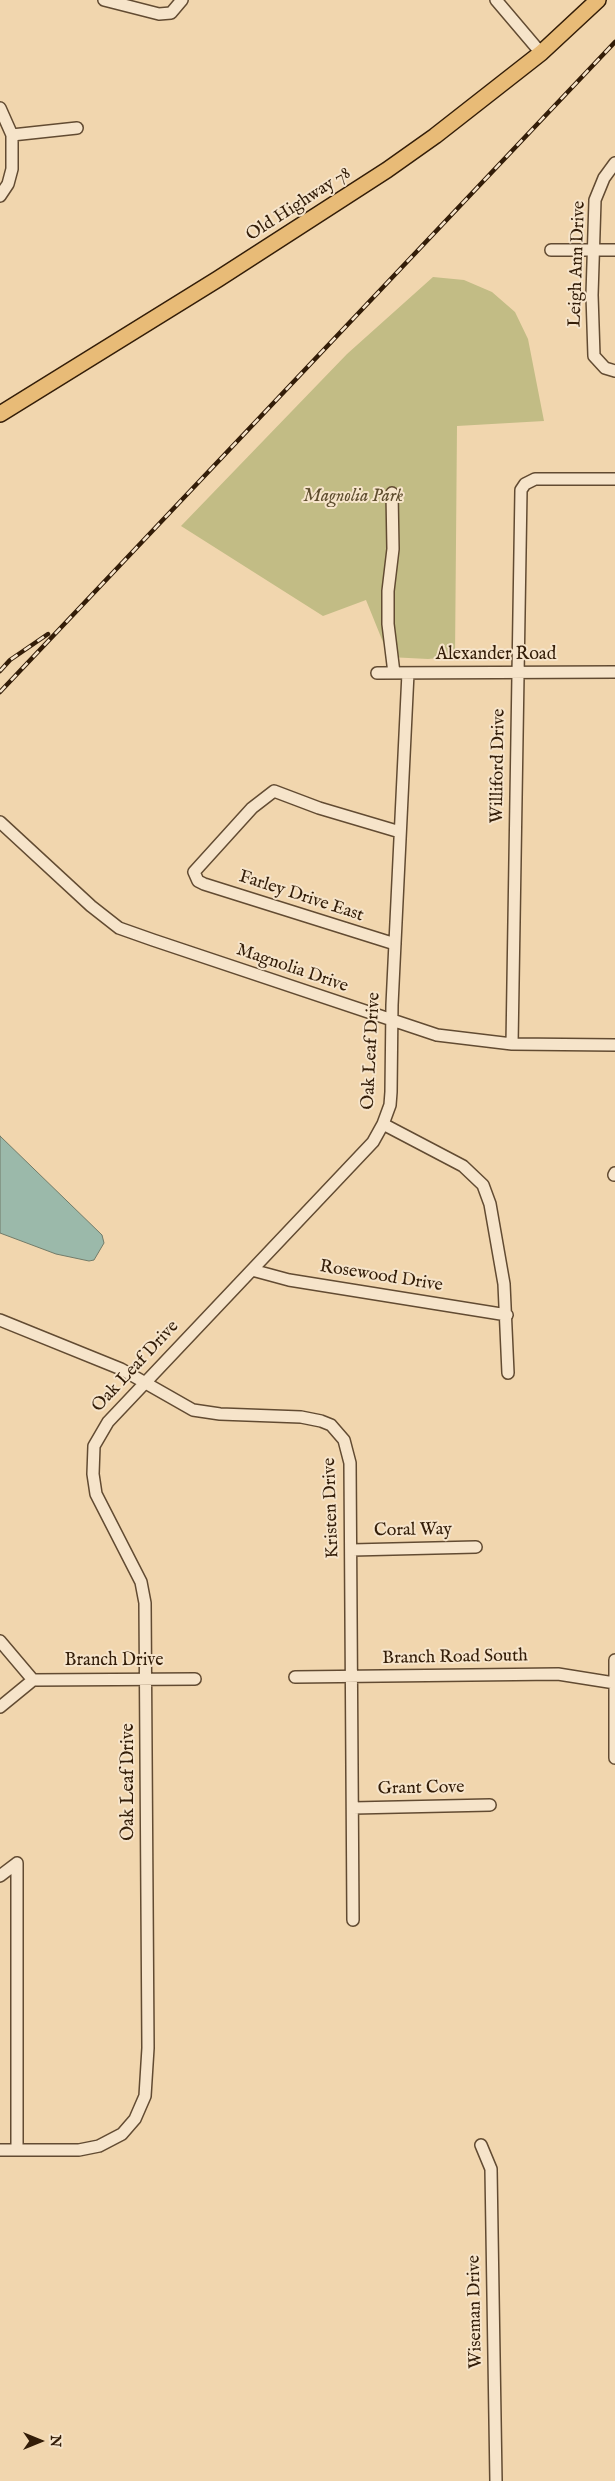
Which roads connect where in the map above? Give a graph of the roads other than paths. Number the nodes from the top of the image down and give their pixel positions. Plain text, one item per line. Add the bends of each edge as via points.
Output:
1 (104, 0) edge
2 (182, 0) edge
3 (496, 0) edge
4 (598, 0) edge
5 (542, 52) junction
6 (0, 108) edge
7 (77, 128) dead end
8 (12, 135) junction
9 (615, 163) edge
10 (0, 196) edge
11 (551, 250) dead end
12 (594, 250) junction
13 (615, 250) edge
14 (610, 369) edge
15 (0, 414) edge
16 (615, 479) edge
17 (392, 493) dead end
18 (518, 672) junction
19 (615, 672) edge
20 (377, 673) dead end
21 (394, 673) junction
22 (408, 673) junction
23 (0, 822) edge
24 (400, 832) junction
25 (395, 944) junction
26 (392, 1020) junction
27 (512, 1044) junction
28 (615, 1045) edge
29 (383, 1124) junction
30 (252, 1270) junction
31 (507, 1315) junction
32 (0, 1320) edge
33 (508, 1373) dead end
34 (146, 1382) junction
35 (476, 1548) dead end
36 (352, 1550) junction
37 (0, 1641) edge
38 (615, 1660) edge
39 (353, 1677) junction
40 (195, 1678) dead end
41 (295, 1678) dead end
42 (146, 1679) junction
43 (33, 1680) junction
44 (615, 1683) edge
45 (0, 1707) edge
46 (614, 1758) edge
47 (490, 1805) dead end
48 (353, 1808) junction
49 (0, 1876) edge
50 (353, 1920) dead end
51 (481, 2145) dead end
52 (0, 2150) edge
53 (17, 2150) junction
54 (496, 2481) edge

1 - 2 street via 159,14 171,12
3 - 5 street
4 - 5 main road, Old Highway 78
5 - 15 main road, Old Highway 78 via 435,136 342,200
6 - 8 street
7 - 8 street
8 - 10 street via 12,176
9 - 12 street, Leigh Ann Drive via 604,178 595,200
11 - 12 street
12 - 13 street
12 - 14 street, Leigh Ann Drive via 593,350 596,360
16 - 18 street, Williford Drive via 535,479 521,490
17 - 21 street via 393,549 388,624
18 - 19 street, Alexander Road
18 - 22 street, Alexander Road
18 - 27 street, Williford Drive
20 - 21 street, Alexander Road
21 - 22 street, Alexander Road
22 - 24 street, Oak Leaf Drive
23 - 26 street, Magnolia Drive via 119,928
24 - 25 street, Oak Leaf Drive
24 - 25 street, Farley Drive East via 319,808 282,792 270,792 197,868 194,877 198,881
25 - 26 street, Oak Leaf Drive
26 - 27 street, Magnolia Drive via 444,1036
26 - 29 street, Oak Leaf Drive via 390,1105
27 - 28 street, Magnolia Drive
29 - 30 street, Oak Leaf Drive via 373,1142
29 - 31 street via 464,1166 483,1184 495,1231
30 - 31 street, Rosewood Drive via 289,1280
30 - 34 street, Oak Leaf Drive
31 - 33 street
32 - 34 street, Kristen Drive
34 - 36 street, Kristen Drive via 199,1412 301,1417 331,1425 344,1440 349,1454
34 - 42 street, Oak Leaf Drive via 102,1429 94,1446 93,1474 99,1503 143,1588
35 - 36 street, Coral Way
36 - 39 street, Kristen Drive
37 - 43 street
38 - 44 street
39 - 41 street, Branch Road South
39 - 44 street, Branch Road South via 558,1674
39 - 48 street, Kristen Drive
40 - 42 street, Branch Drive
42 - 43 street, Branch Drive
42 - 53 street, Oak Leaf Drive via 146,2096 135,2119 122,2134 99,2146 79,2150
43 - 45 street
44 - 46 street
47 - 48 street, Grant Cove
48 - 50 street, Kristen Drive
49 - 53 street via 17,1863
51 - 54 street, Wiseman Drive via 491,2169
52 - 53 street, Oak Leaf Drive

